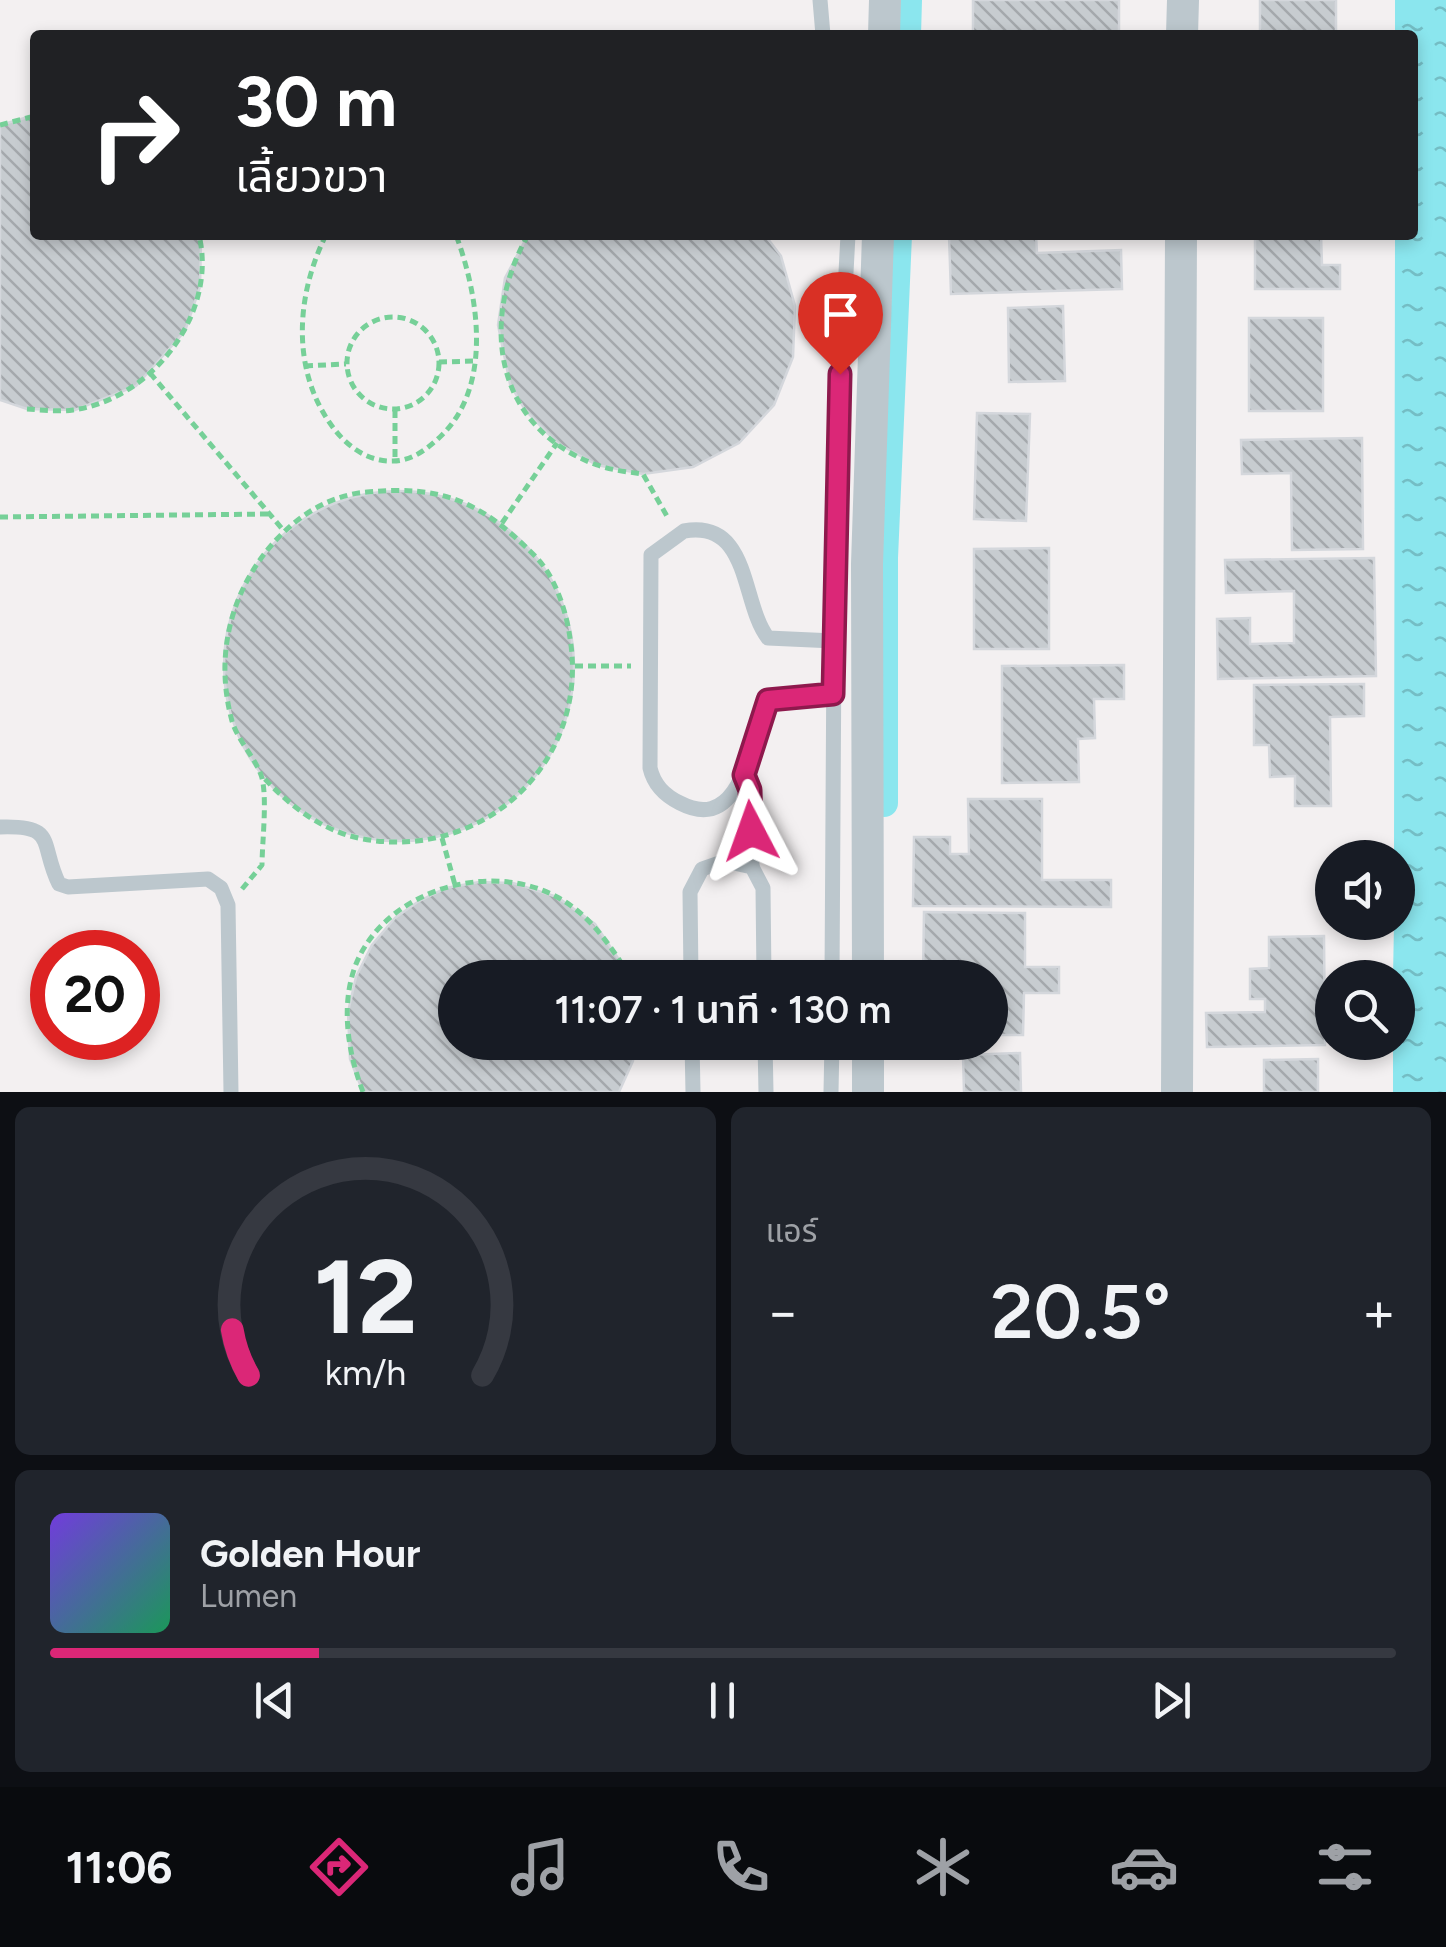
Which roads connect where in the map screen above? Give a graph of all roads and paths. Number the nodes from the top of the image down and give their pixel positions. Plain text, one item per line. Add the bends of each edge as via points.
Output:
1 (820, 0) edge
2 (885, 0) edge
3 (1182, 0) edge
4 (823, 30) edge
5 (884, 30) edge
6 (1182, 30) edge
7 (30, 117) edge
8 (0, 125) edge
9 (199, 240) edge
10 (324, 240) edge
11 (457, 240) edge
12 (525, 240) edge
13 (848, 240) edge
14 (878, 240) edge
15 (1181, 240) edge
16 (475, 361) junction
17 (439, 362) junction
18 (346, 364) junction
19 (305, 366) junction
20 (150, 373) junction
21 (27, 409) dead end
22 (395, 410) junction
23 (557, 443) junction
24 (395, 461) junction
25 (269, 514) junction
26 (0, 517) edge
27 (502, 523) junction
28 (284, 531) junction
29 (677, 534) junction
30 (834, 641) junction
31 (574, 666) junction
32 (649, 666) junction
33 (833, 694) junction
34 (744, 775) junction
35 (262, 776) junction
36 (0, 826) edge
37 (442, 838) junction
38 (752, 867) junction
39 (455, 885) junction
40 (228, 905) junction
41 (619, 960) edge
42 (691, 960) edge
43 (764, 960) edge
44 (832, 960) edge
45 (868, 960) edge
46 (692, 1060) edge
47 (766, 1060) edge
48 (832, 1060) edge
49 (868, 1060) edge
50 (230, 1092) edge
51 (364, 1092) edge
52 (693, 1092) edge
53 (766, 1092) edge
54 (831, 1092) edge
55 (868, 1092) edge
56 (1177, 1092) edge

1 - 4 lane
2 - 5 street
3 - 6 street
7 - 8 path
9 - 20 path via 200,287 185,331
10 - 19 path via 307,294
11 - 16 path via 472,294
12 - 23 path via 506,278 498,325 502,371 525,410
13 - 30 lane via 834,478
14 - 45 street via 867,564
15 - 56 street
16 - 17 path
16 - 24 path via 468,394 449,428 418,454
17 - 18 path via 427,331 399,316 383,317 356,334
17 - 22 path via 422,400
18 - 19 path
18 - 22 path via 367,402
19 - 24 path via 312,398 341,438 361,453
20 - 21 path via 136,386 74,410
20 - 25 path
22 - 24 path
23 - 27 path
23 - 29 path via 597,466 643,474
25 - 26 path
25 - 28 path
27 - 28 path via 454,496 400,489 346,494 296,518
27 - 31 path via 541,562 558,595
28 - 35 path via 256,557 233,607 224,662 232,722
29 - 30 lane via 701,530 732,550 768,638
29 - 32 lane via 649,562
30 - 33 lane
31 - 32 path
31 - 37 path via 564,727 533,780 485,820
32 - 34 lane via 650,768 661,790 681,804 705,808
33 - 34 lane via 768,700
33 - 44 lane
34 - 38 lane via 751,795
35 - 37 path via 283,798 335,830 365,839
35 - 40 path via 262,865
36 - 40 lane via 39,831 49,844 58,884 208,879
37 - 39 path
38 - 42 lane via 725,860 694,879
38 - 43 lane via 763,888
39 - 41 path via 513,883 557,896 595,924
39 - 51 path via 421,895 383,924 356,964 350,1059
40 - 50 lane
46 - 52 lane
47 - 53 lane
48 - 54 lane
49 - 55 street

